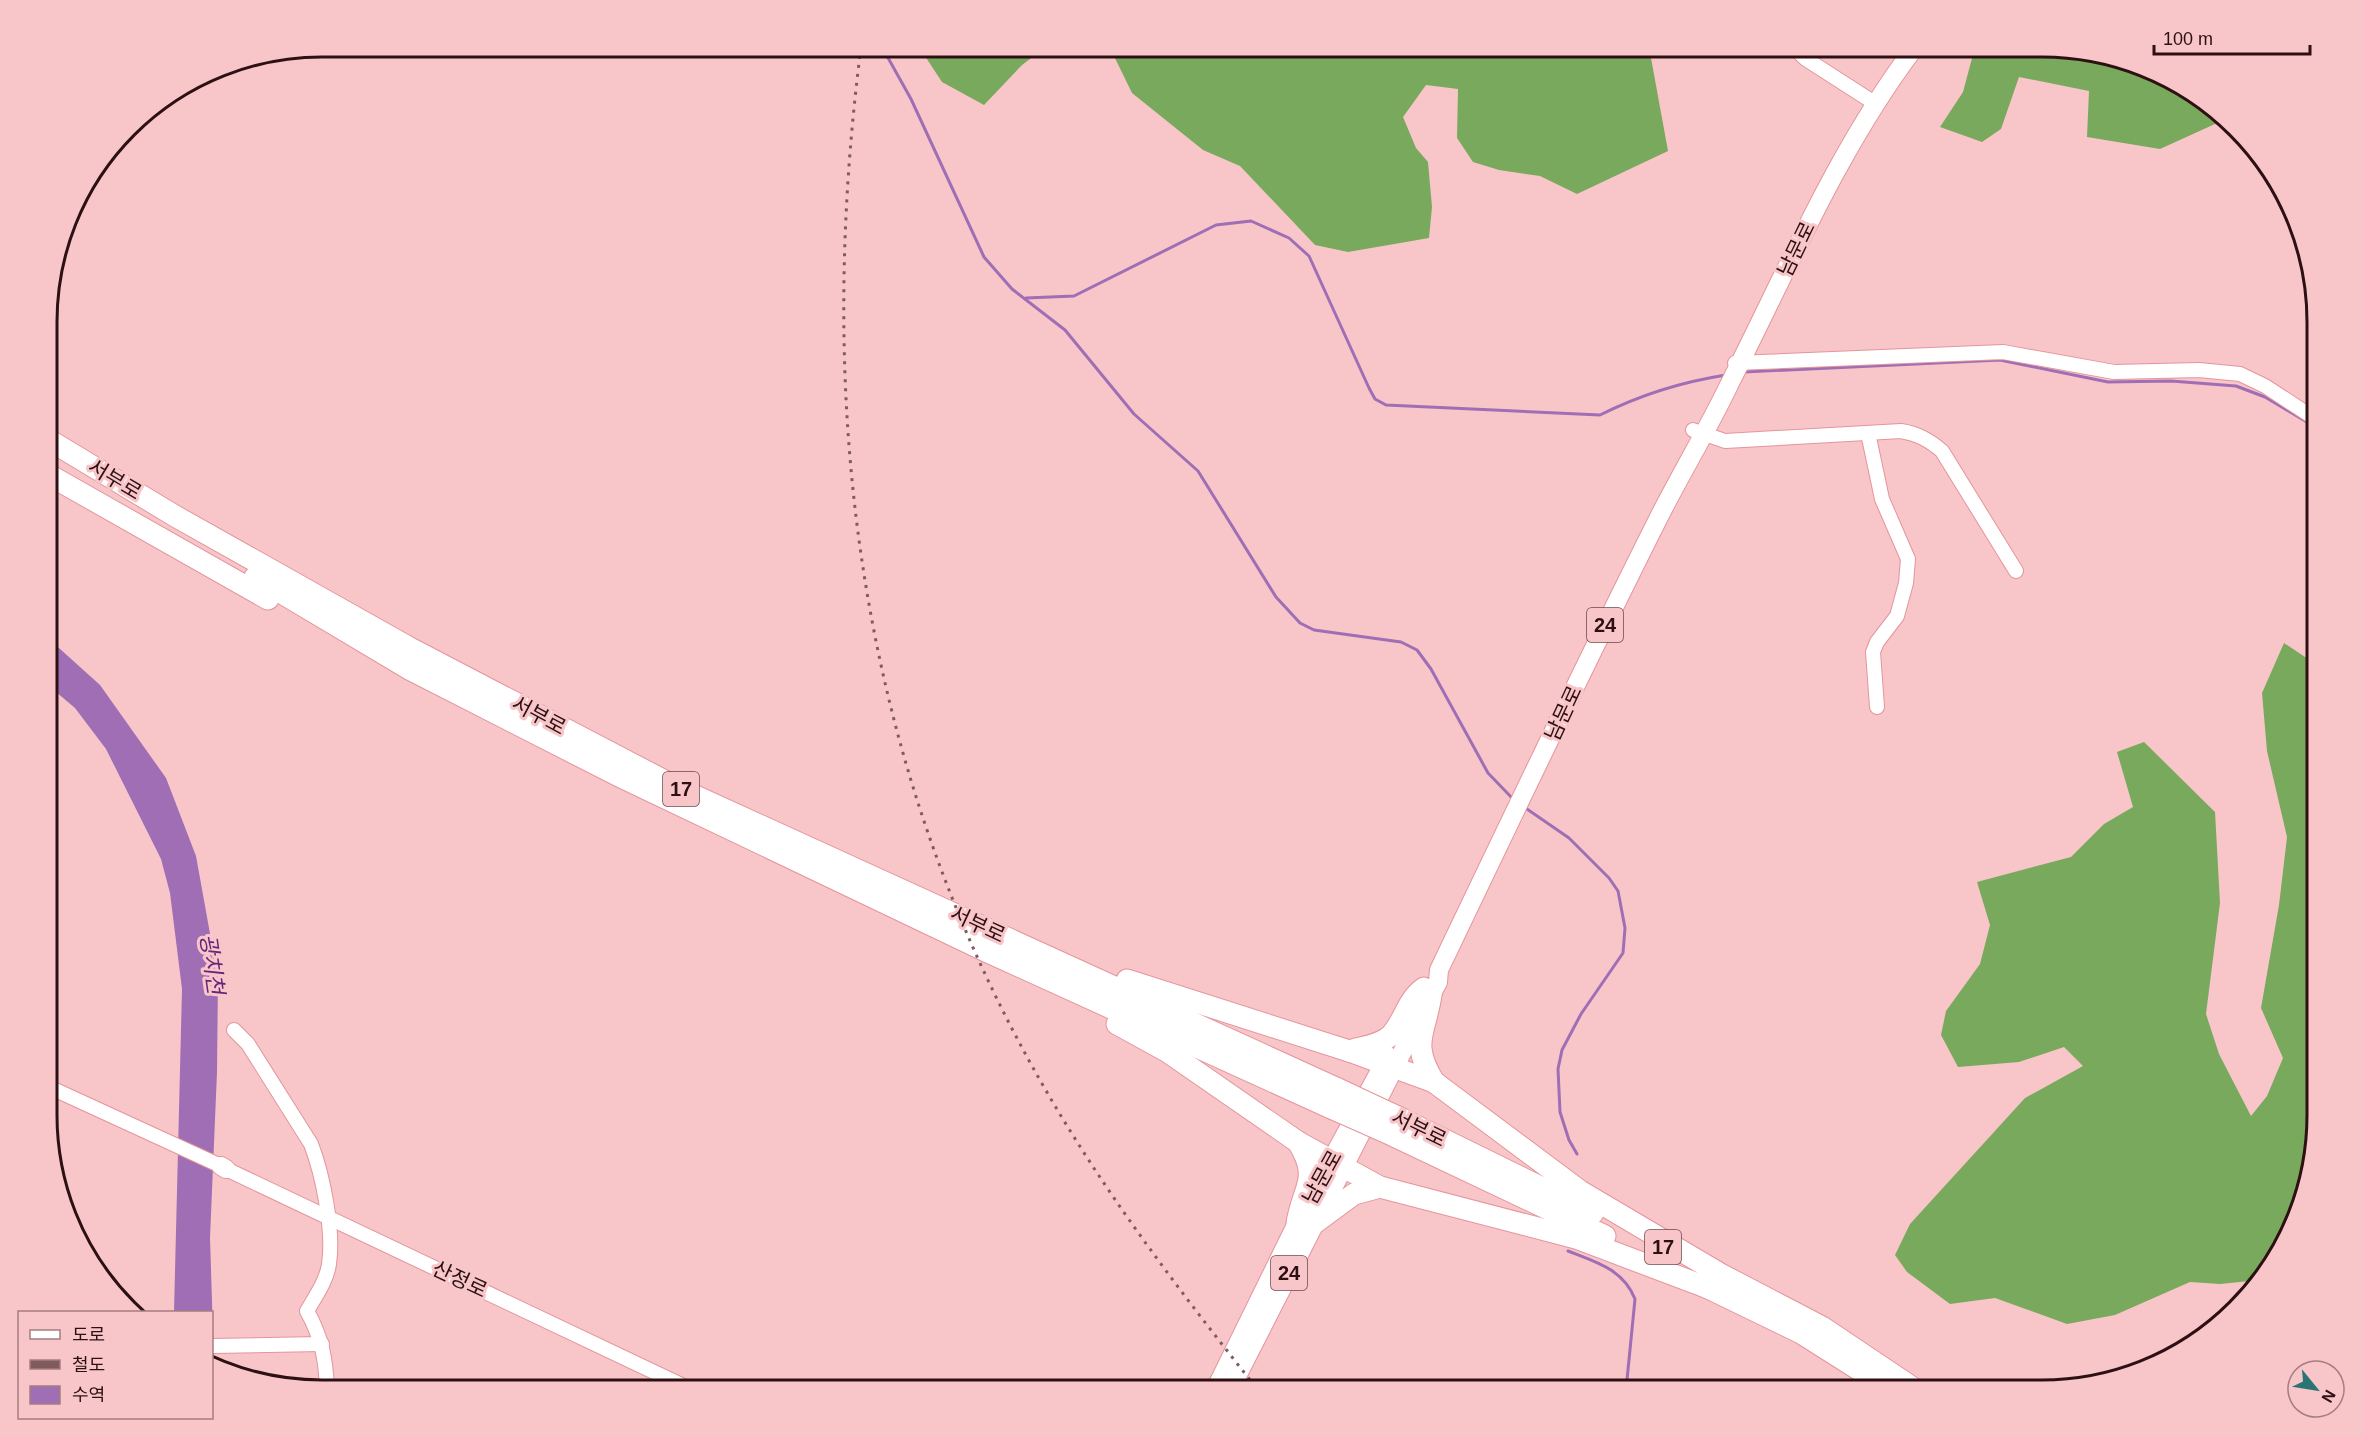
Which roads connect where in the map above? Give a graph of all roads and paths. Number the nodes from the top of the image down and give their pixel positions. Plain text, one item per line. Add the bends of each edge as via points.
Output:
1 (1804, 57) edge
2 (1894, 57) edge
3 (1906, 57) edge
4 (1870, 101) junction
5 (1732, 371) junction
6 (2307, 413) edge
7 (1698, 432) junction
8 (57, 433) edge
9 (1868, 433) junction
10 (57, 445) edge
11 (57, 458) edge
12 (57, 480) edge
13 (2016, 571) dead end
14 (408, 647) junction
15 (411, 670) junction
16 (1877, 707) dead end
17 (992, 942) junction
18 (1428, 991) junction
19 (234, 1030) dead end
20 (1349, 1051) junction
21 (1389, 1067) junction
22 (1434, 1082) junction
23 (57, 1091) edge
24 (1298, 1142) junction
25 (1338, 1165) junction
26 (1380, 1186) junction
27 (327, 1215) junction
28 (1307, 1222) junction
29 (1714, 1281) junction
30 (322, 1344) junction
31 (213, 1346) edge
32 (326, 1380) edge
33 (671, 1380) edge
34 (1220, 1380) edge
35 (1235, 1380) edge
36 (1875, 1380) edge
37 (1901, 1380) edge

1 - 4 street
2 - 4 main road, 남문로 / 24
3 - 4 main road, 남문로 / 24
4 - 5 main road, 남문로 / 24 via 1822,177
5 - 6 street via 2003,352 2114,372 2199,370 2240,374
5 - 7 main road, 남문로 / 24
7 - 9 street via 1725,441
7 - 18 main road, 남문로 / 24 via 1695,454 1690,457 1524,795 1439,970 1438,982
8 - 14 highway via 255,548
9 - 13 street via 1914,433 1942,451
9 - 16 street via 1882,499 1908,559 1898,616 1876,642
10 - 14 highway, 서부로 / 17
11 - 15 highway, 서부로 / 17
12 - 15 highway via 253,591
14 - 17 highway, 서부로 / 17 via 680,789
15 - 17 highway, 서부로 / 17 via 617,775
17 - 20 highway
17 - 24 highway via 1168,1052
17 - 29 highway, 서부로 / 17, bridge via 1397,1127
18 - 20 highway via 1414,995 1392,1034
18 - 21 main road, 남문로 / 24
18 - 22 highway via 1420,1048 1424,1066
19 - 27 street via 248,1044 311,1144
20 - 21 highway
21 - 22 highway
21 - 25 main road, 남문로 / 24
22 - 29 highway via 1580,1191
23 - 27 street, 산정로
24 - 25 highway
24 - 28 highway via 1306,1156 1310,1178 1300,1204
25 - 26 highway
25 - 28 main road, 남문로 / 24
26 - 28 highway via 1354,1194
26 - 29 highway via 1576,1238
27 - 30 street via 329,1267 307,1311
27 - 33 street, 산정로
28 - 34 main road, 남문로 / 24
28 - 35 main road, 남문로 / 24
29 - 36 highway, 서부로 / 17
29 - 37 highway, 서부로 / 17 via 1822,1327
30 - 31 street
30 - 32 street

